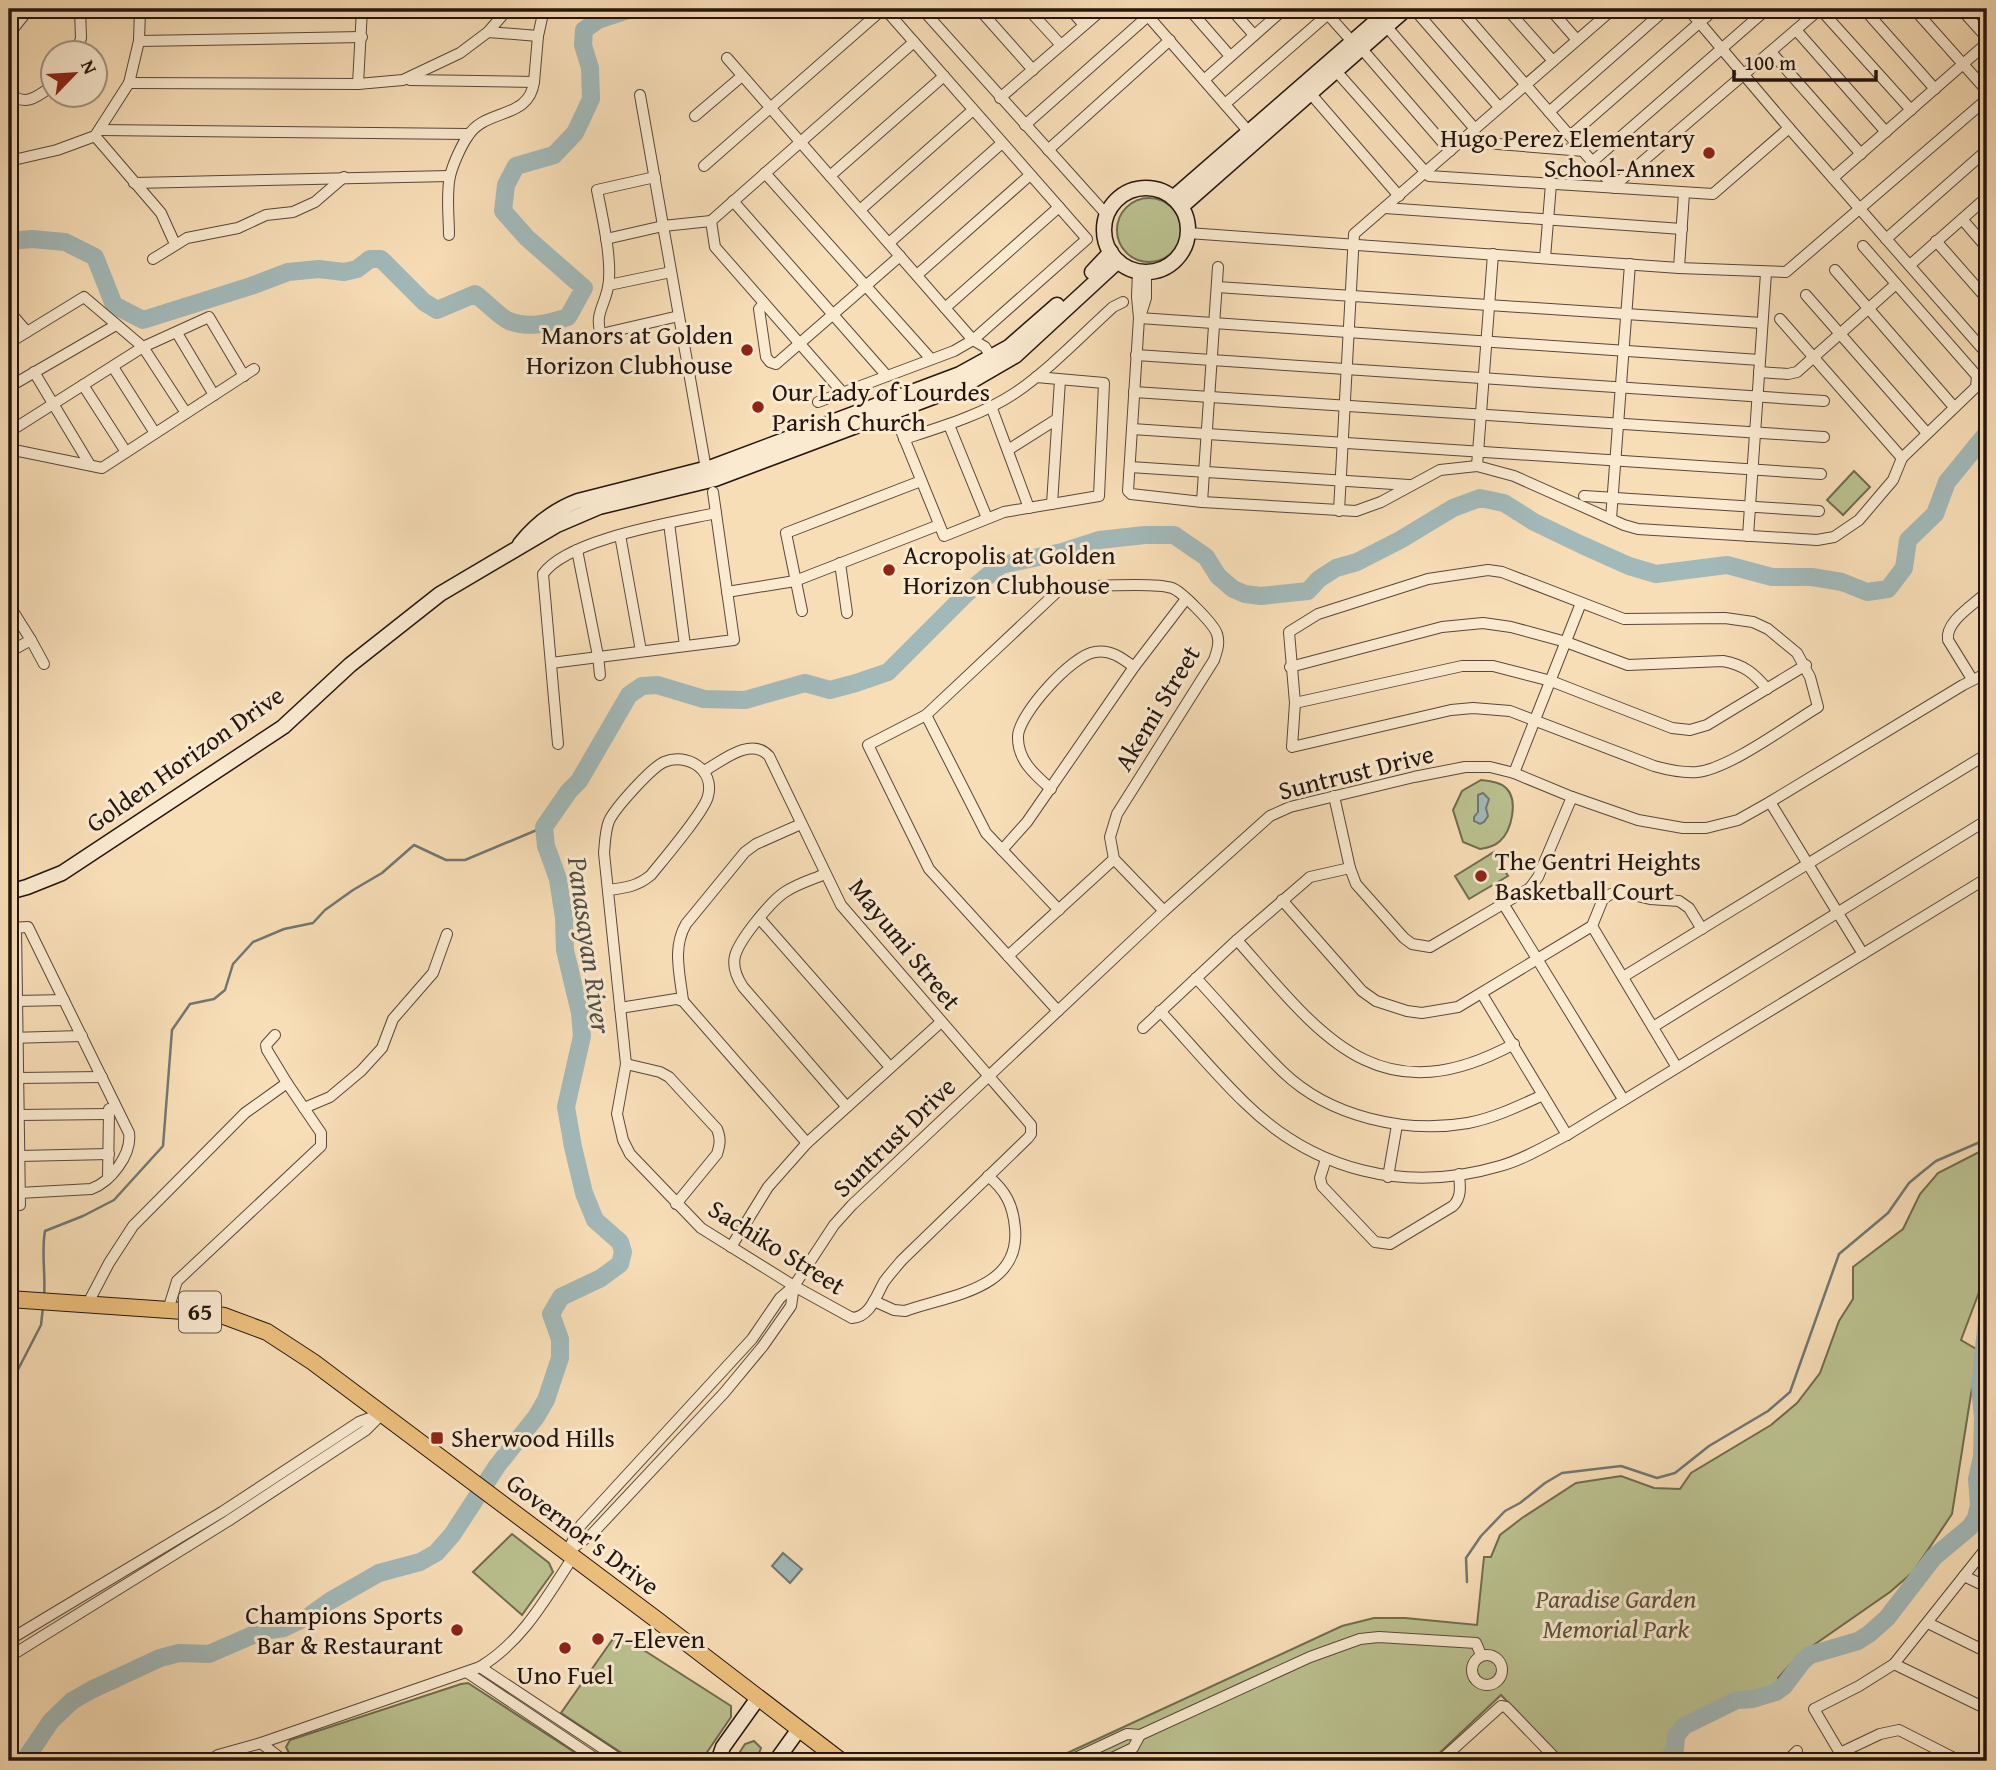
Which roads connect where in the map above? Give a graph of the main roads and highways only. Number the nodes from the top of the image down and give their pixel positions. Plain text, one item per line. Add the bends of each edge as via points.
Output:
1 (16, 1300) edge
2 (841, 1761) edge

1 - 2 main road, Governor's Drive / 65 via 224,1317 267,1332 526,1521

